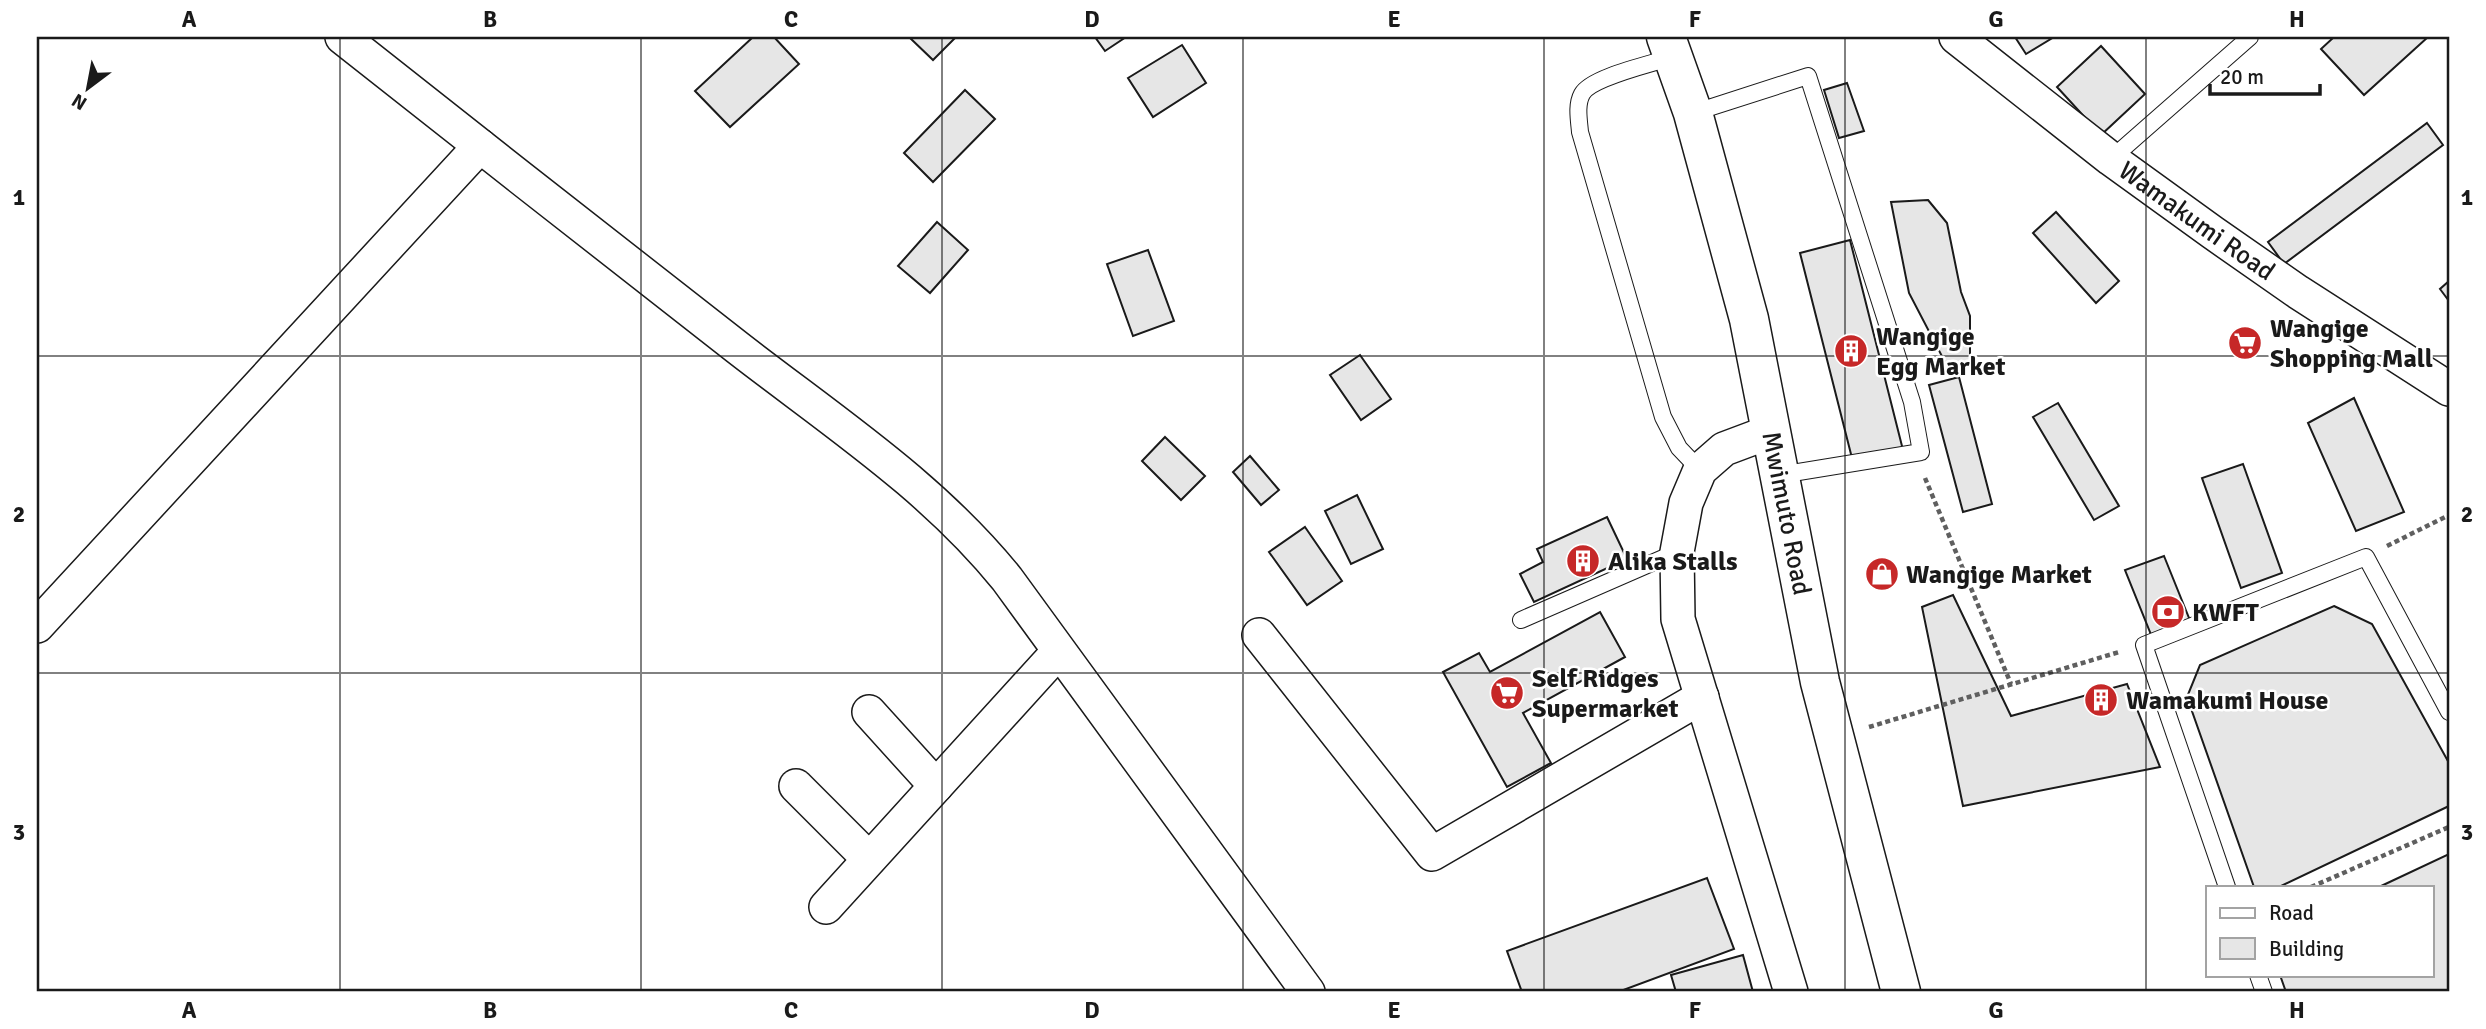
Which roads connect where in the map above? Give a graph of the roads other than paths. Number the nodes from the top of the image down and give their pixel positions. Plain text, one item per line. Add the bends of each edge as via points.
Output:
1 (342, 37) edge
2 (1956, 37) edge
3 (2250, 37) edge
4 (1669, 47) edge
5 (1693, 113) junction
6 (480, 146) junction
7 (2111, 159) junction
8 (2448, 386) edge
9 (1772, 432) junction
10 (1700, 470) junction
11 (1780, 475) junction
12 (1677, 552) junction
13 (1521, 620) dead end
14 (37, 626) edge
15 (1259, 635) dead end
16 (1058, 652) junction
17 (1702, 697) junction
18 (869, 712) dead end
19 (2449, 712) edge
20 (796, 786) dead end
21 (936, 786) junction
22 (869, 859) junction
23 (2227, 886) edge
24 (826, 907) dead end
25 (1308, 992) edge
26 (1791, 992) edge
27 (1900, 992) edge

1 - 6 street
2 - 7 street, Wamakumi Road
3 - 7 lane
4 - 5 main road, Mwimuto Road
4 - 10 lane via 1592,84 1581,97 1578,118 1663,417 1679,448
5 - 9 main road, Mwimuto Road via 1749,319
5 - 11 lane via 1808,76 1912,402 1921,452
6 - 14 street
6 - 16 street via 913,482 975,539
7 - 8 street, Wamakumi Road via 2298,292
9 - 10 street via 1724,449
9 - 11 main road, Mwimuto Road
10 - 12 street via 1686,503
11 - 27 main road, Mwimuto Road via 1820,682
12 - 13 lane
12 - 17 street via 1678,619
15 - 17 street via 1432,854
16 - 21 street
16 - 25 street
17 - 26 street
18 - 21 street
19 - 23 lane via 2367,557 2144,645
20 - 22 street
21 - 22 street
22 - 24 street

